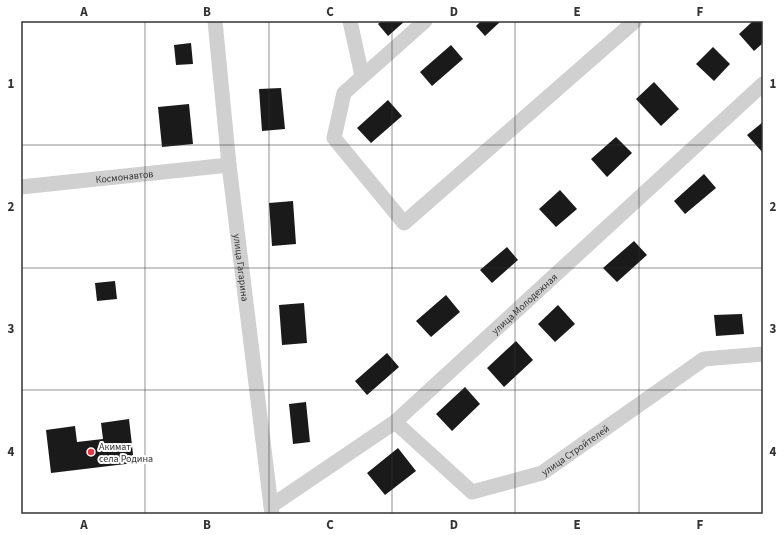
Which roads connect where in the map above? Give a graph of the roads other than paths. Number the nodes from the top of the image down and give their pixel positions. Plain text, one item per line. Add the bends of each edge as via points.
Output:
1 (215, 21) edge
2 (350, 21) edge
3 (425, 21) edge
4 (635, 21) edge
5 (362, 76) junction
6 (763, 84) edge
7 (229, 165) junction
8 (21, 187) edge
9 (763, 354) edge
10 (395, 422) junction
11 (272, 510) edge

1 - 7 street, улица Гагарина
2 - 5 street
3 - 5 street
4 - 5 street via 404,223 334,138 344,93
6 - 10 street, улица Молодежная
7 - 8 street, Космонавтов
7 - 11 street, улица Гагарина
9 - 10 street, улица Стройтелей via 704,359 542,473 472,492
10 - 11 street, улица Молодежная

